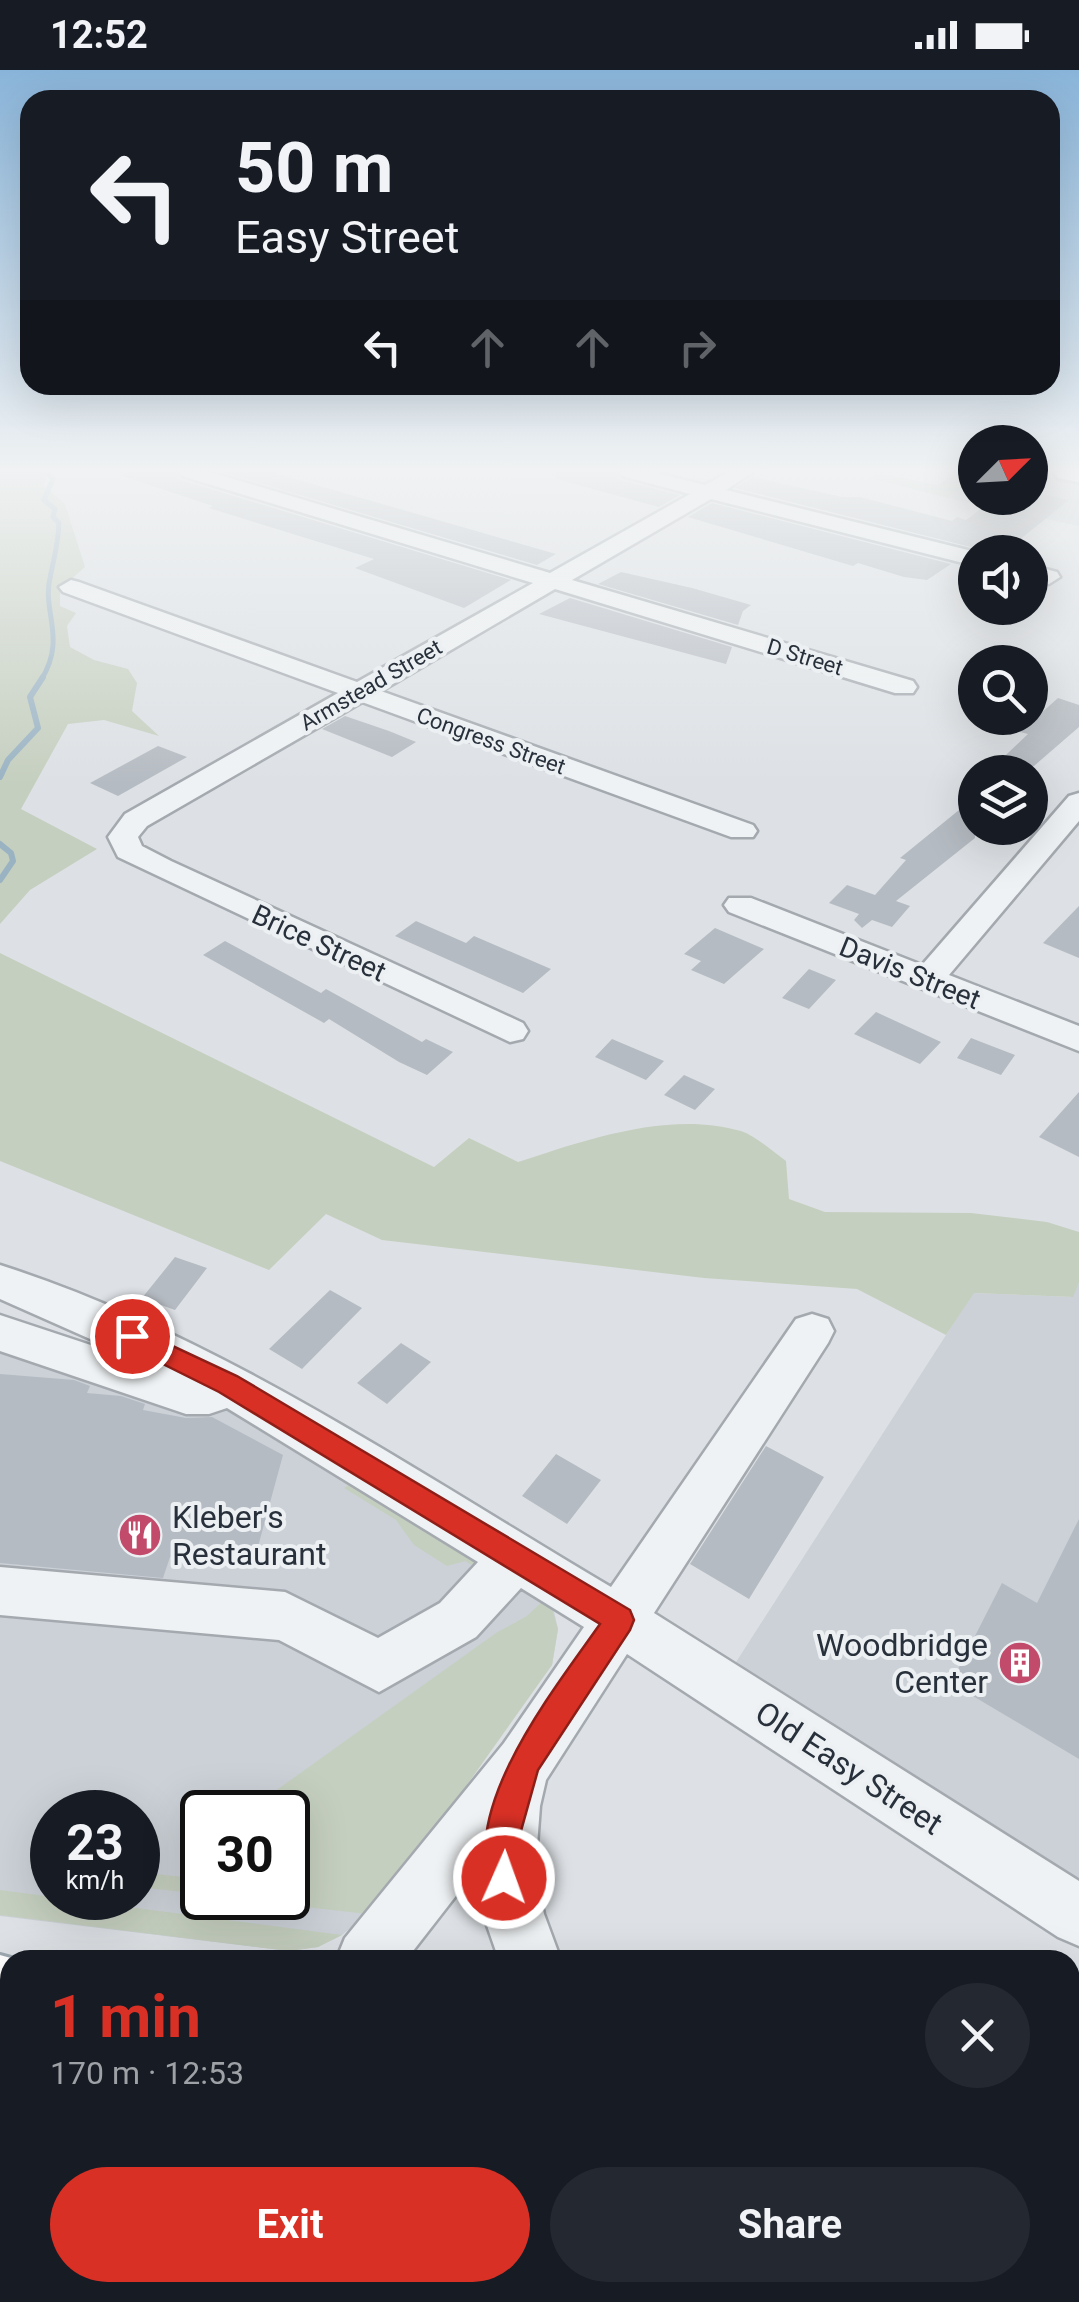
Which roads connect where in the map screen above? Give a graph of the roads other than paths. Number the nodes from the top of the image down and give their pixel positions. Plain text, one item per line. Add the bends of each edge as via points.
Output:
1 (537, 576) edge
2 (561, 576) edge
3 (553, 581) junction
4 (71, 587) dead end
5 (904, 686) dead end
6 (358, 693) junction
7 (1079, 802) edge
8 (742, 831) dead end
9 (129, 851) joint
10 (740, 906) dead end
11 (927, 980) junction
12 (510, 1030) dead end
13 (1079, 1039) edge
14 (0, 1281) edge
15 (812, 1331) dead end
16 (0, 1334) edge
17 (228, 1384) junction
18 (516, 1557) junction
19 (3, 1600) edge
20 (620, 1620) junction
21 (524, 1763) junction
22 (1079, 1916) edge
23 (375, 1950) edge
24 (526, 1950) edge

1 - 3 street, D Street
2 - 3 street, Armstead Street
3 - 5 street, D Street
3 - 6 street, Armstead Street
4 - 6 street, Congress Street
6 - 8 street, Congress Street
6 - 9 street, Armstead Street via 136,820 123,837
7 - 11 street
9 - 12 street, Brice Street
10 - 11 street, Davis Street
11 - 13 street, Davis Street
14 - 17 street, Old Easy Street
15 - 20 street
16 - 17 street via 195,1397
17 - 18 street, Old Easy Street
18 - 19 street via 458,1620 379,1666 286,1616
18 - 20 street, Old Easy Street
20 - 21 street
20 - 22 street, Old Easy Street
21 - 23 street
21 - 24 street via 508,1811 504,1864

